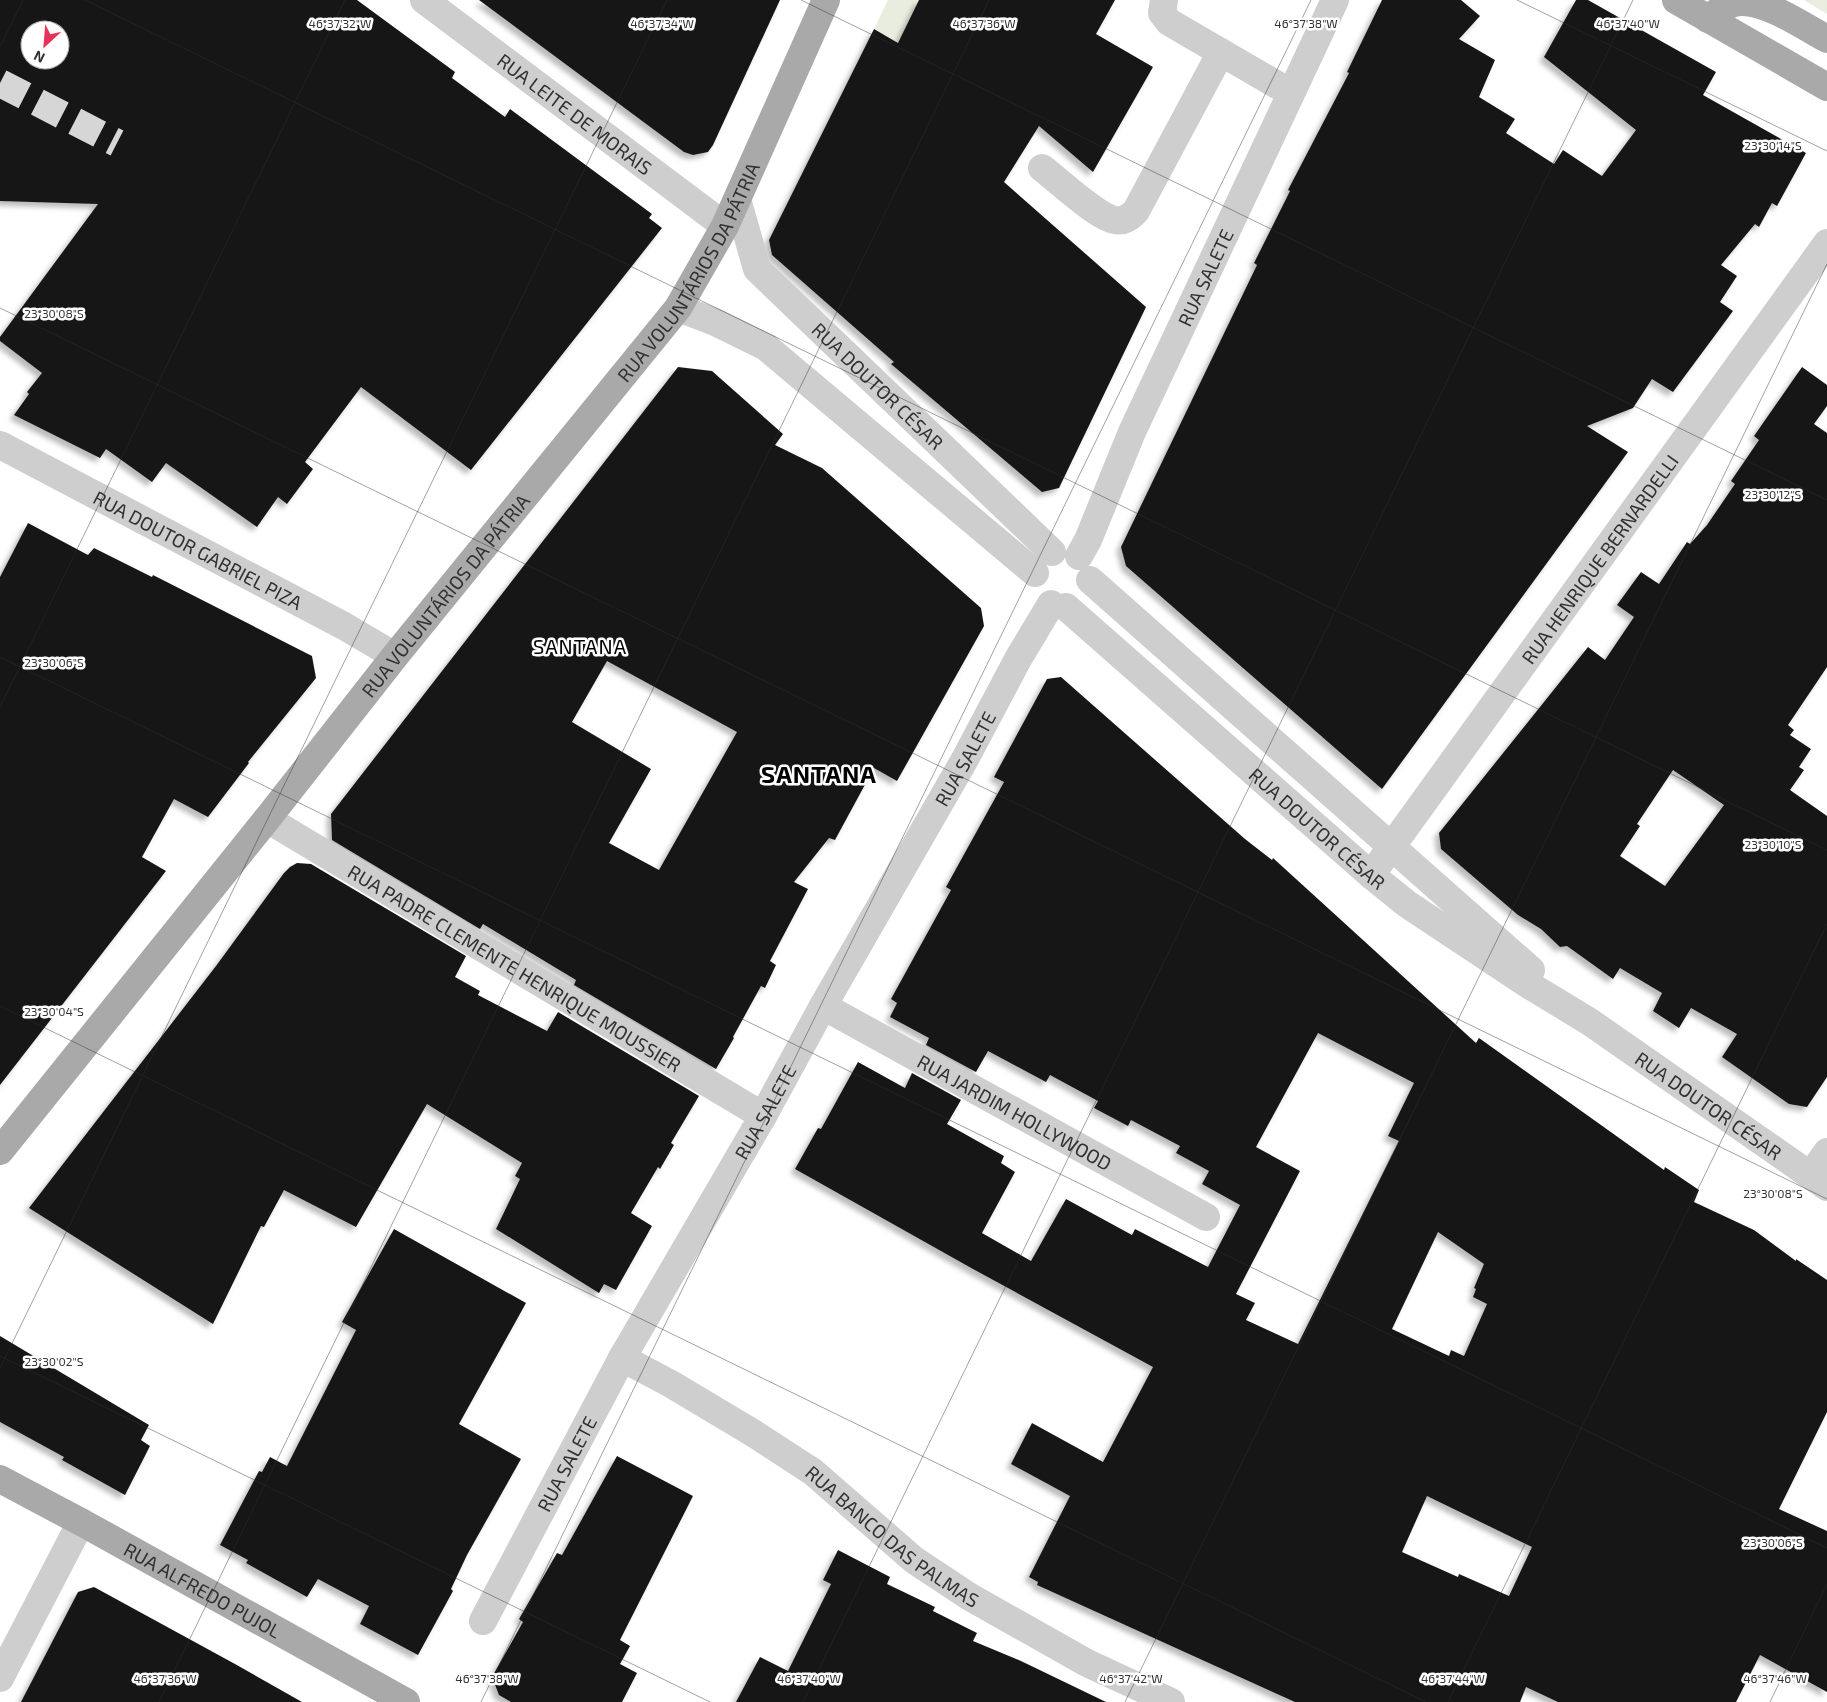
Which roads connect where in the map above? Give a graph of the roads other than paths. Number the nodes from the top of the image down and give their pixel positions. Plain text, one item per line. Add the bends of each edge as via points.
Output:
1 (424, 0) edge
2 (826, 0) edge
3 (1335, 0) edge
4 (1676, 0) edge
5 (1162, 1) edge
6 (1708, 19) junction
7 (1827, 39) edge
8 (1221, 52) junction
9 (1827, 87) edge
10 (1291, 93) junction
11 (1042, 168) dead end
12 (737, 199) junction
13 (725, 226) junction
14 (1827, 244) edge
15 (678, 308) junction
16 (0, 445) edge
17 (1052, 552) junction
18 (1085, 568) junction
19 (1035, 573) junction
20 (1058, 606) junction
21 (395, 656) junction
22 (267, 819) junction
23 (1392, 846) junction
24 (1370, 875) junction
25 (823, 1006) junction
26 (1590, 1022) junction
27 (763, 1116) junction
28 (1, 1147) edge
29 (1827, 1152) edge
30 (1819, 1181) edge
31 (1206, 1217) dead end
32 (622, 1358) junction
33 (0, 1479) edge
34 (81, 1522) junction
35 (483, 1621) dead end
36 (0, 1678) edge
37 (406, 1702) edge
38 (1171, 1702) edge

1 - 13 street, RUA LEITE DE MORAIS
2 - 12 main road, RUA VOLUNTÁRIOS DA PÁTRIA
3 - 10 street, RUA SALETE
4 - 6 main road
5 - 8 street via 1162,13 1169,22
6 - 7 main road via 1721,8 1741,2 1766,7
6 - 9 main road
8 - 10 street
8 - 11 street via 1136,212 1128,219 1116,221 1101,214
10 - 18 street, RUA SALETE via 1132,432 1088,540
12 - 13 main road, RUA VOLUNTÁRIOS DA PÁTRIA
12 - 17 street, RUA DOUTOR CÉSAR via 757,269
13 - 15 main road, RUA VOLUNTÁRIOS DA PÁTRIA
14 - 23 street, RUA HENRIQUE BERNARDELLI
15 - 19 street, RUA DOUTOR CÉSAR via 766,347
15 - 21 main road, RUA VOLUNTÁRIOS DA PÁTRIA
16 - 21 street, RUA DOUTOR GABRIEL PIZA
17 - 18 street via 1061,550
17 - 19 street via 1038,564
18 - 20 street via 1089,589 1084,597 1078,603
18 - 23 street, RUA DOUTOR CÉSAR
19 - 20 street via 1037,592
20 - 24 street, RUA DOUTOR CÉSAR
20 - 25 street, RUA SALETE via 1018,659 965,759
21 - 22 main road, RUA VOLUNTÁRIOS DA PÁTRIA
22 - 27 street, RUA PADRE CLEMENTE HENRIQUE MOUSSIER
22 - 28 main road, RUA VOLUNTÁRIOS DA PÁTRIA
23 - 24 street, RUA HENRIQUE BERNARDELLI
23 - 26 street, RUA DOUTOR CÉSAR
24 - 26 street, RUA DOUTOR CÉSAR via 1407,904
25 - 27 street, RUA SALETE
25 - 31 street, RUA JARDIM HOLLYWOOD
26 - 30 street, RUA DOUTOR CÉSAR
27 - 32 street, RUA SALETE
29 - 30 street
32 - 35 street, RUA SALETE
32 - 38 street, RUA BANCO DAS PALMAS via 671,1384 813,1472 914,1560 970,1597 1087,1663
33 - 34 main road, RUA ALFREDO PUJOL
34 - 36 street
34 - 37 main road, RUA ALFREDO PUJOL

